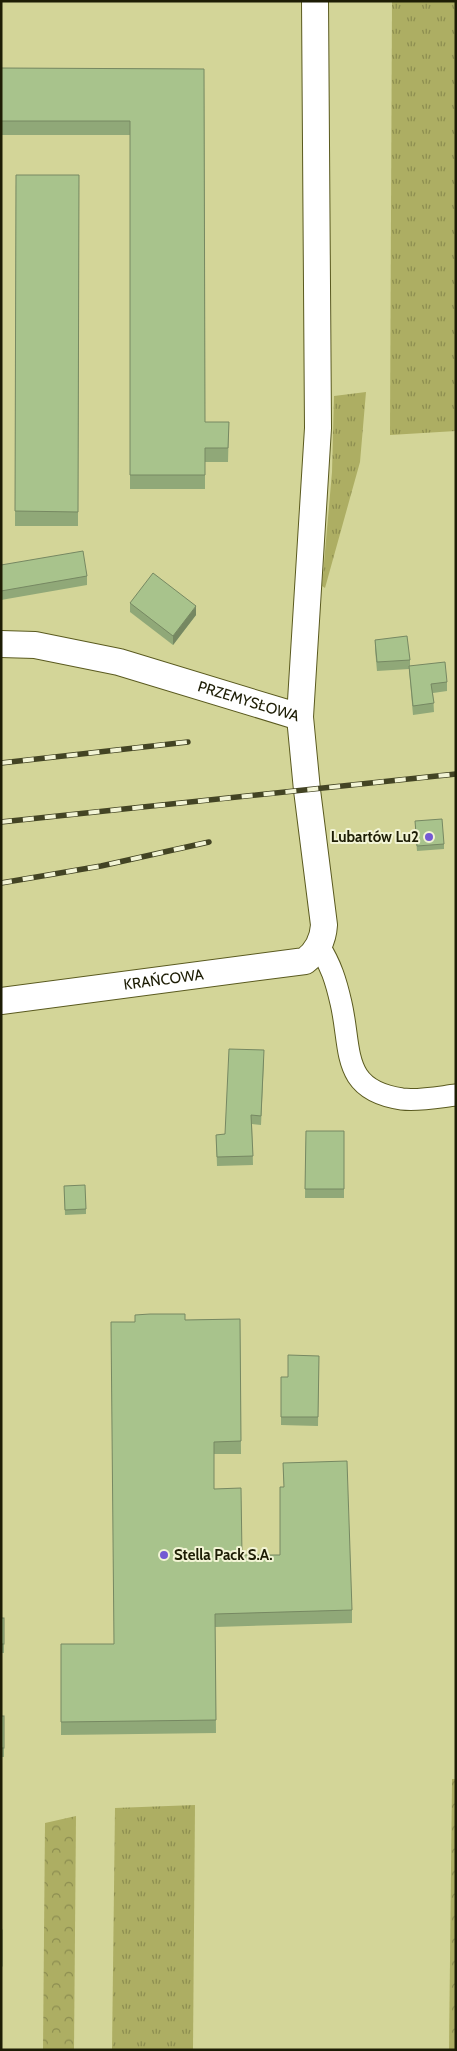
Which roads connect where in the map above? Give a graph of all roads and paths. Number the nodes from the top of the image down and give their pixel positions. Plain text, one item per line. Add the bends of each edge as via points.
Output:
1 (315, 1) edge
2 (1, 644) edge
3 (300, 717) junction
4 (319, 946) junction
5 (1, 1001) edge
6 (456, 1095) edge

1 - 3 street via 318,428
2 - 3 street, PRZEMYSŁOWA via 35,645 119,662
3 - 4 street, PRZEMYSŁOWA via 324,925 324,936
4 - 5 street, KRAŃCOWA via 305,961
4 - 6 street via 332,967 342,1005 347,1050 364,1086 403,1099

